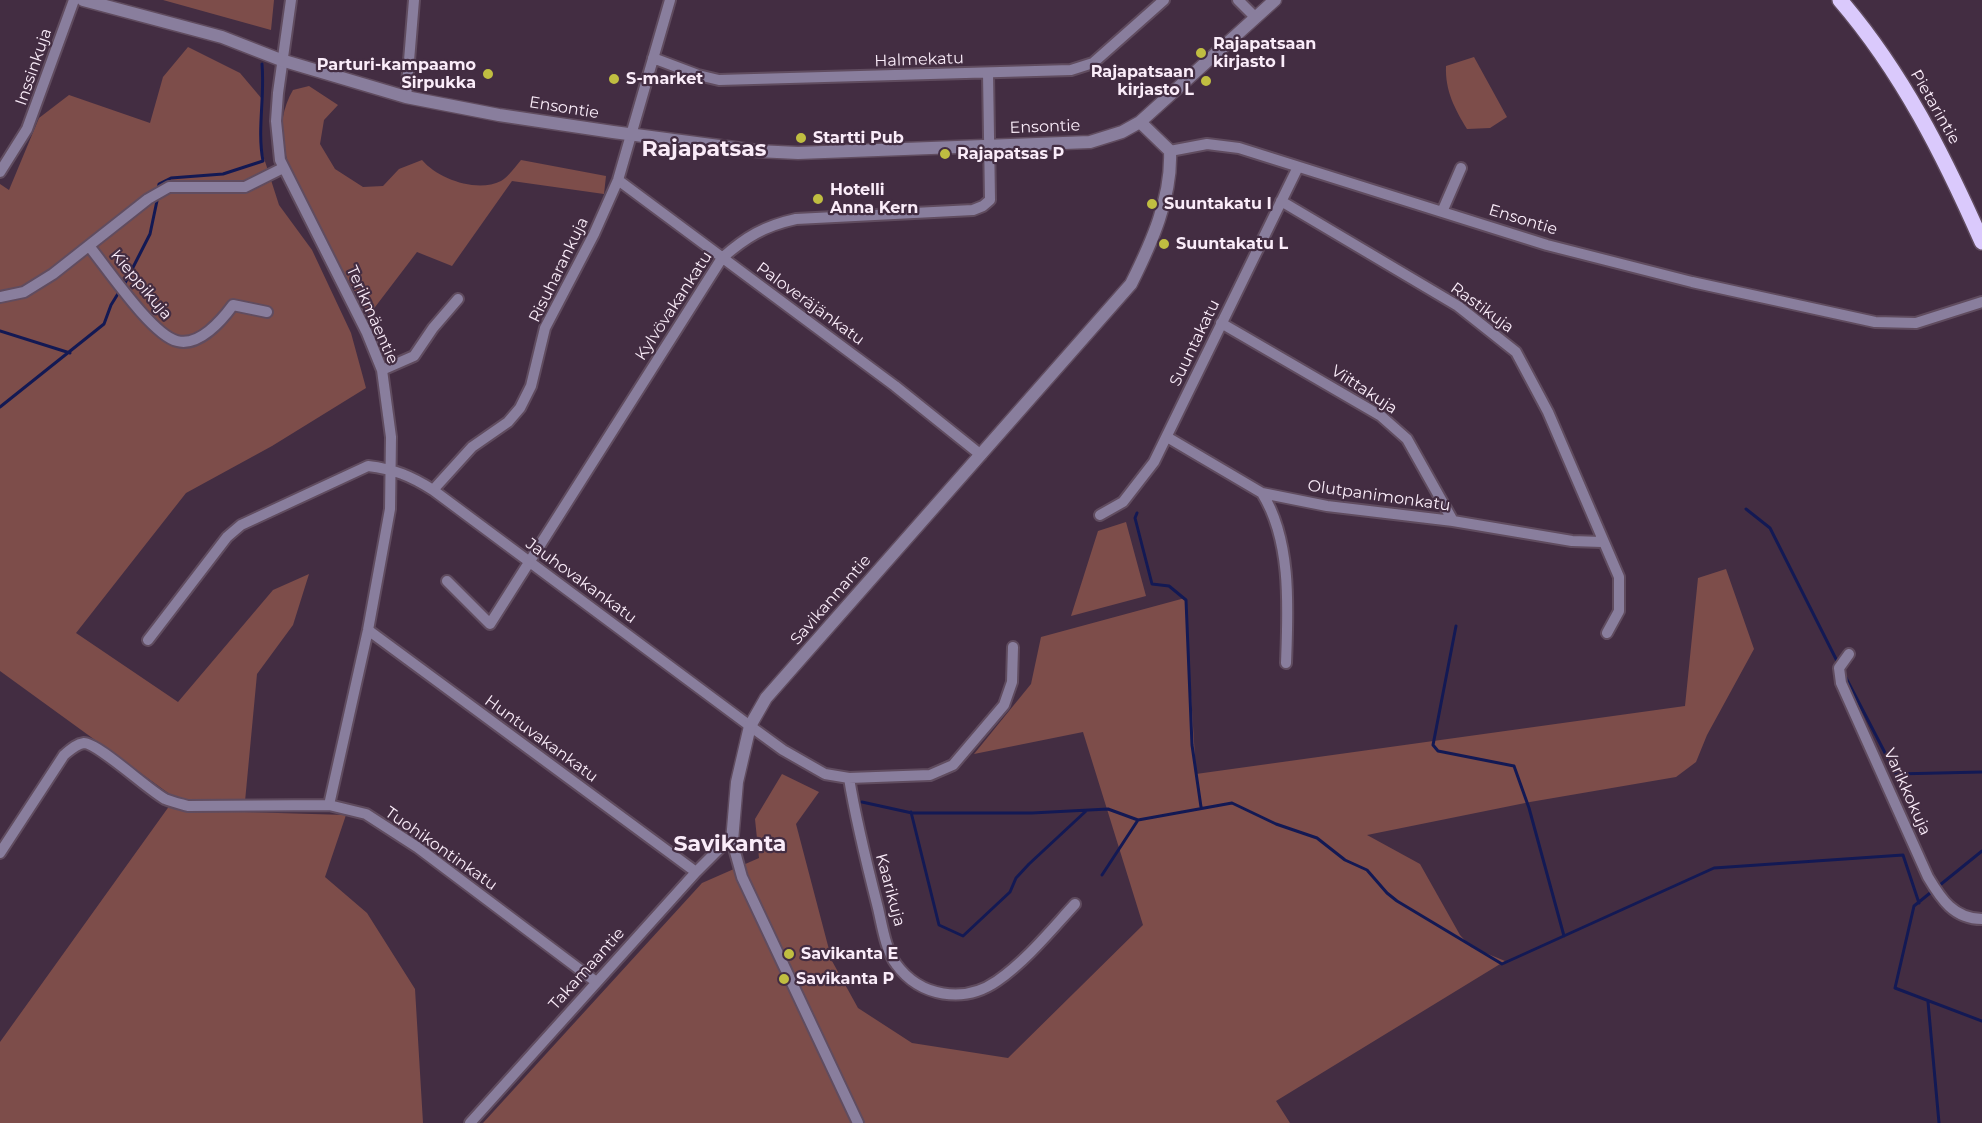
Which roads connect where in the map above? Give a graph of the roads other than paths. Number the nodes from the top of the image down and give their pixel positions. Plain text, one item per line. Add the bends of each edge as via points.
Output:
1 (74, 0) edge
2 (83, 0) edge
3 (291, 0) edge
4 (414, 0) edge
5 (670, 0) edge
6 (1164, 0) edge
7 (1238, 0) edge
8 (1275, 0) edge
9 (1840, 0) edge
10 (1255, 18) junction
11 (653, 58) junction
12 (281, 60) junction
13 (988, 73) junction
14 (406, 97) junction
15 (1140, 122) junction
16 (630, 135) junction
17 (988, 145) junction
18 (1170, 151) junction
19 (1298, 167) junction
20 (283, 168) junction
21 (1461, 168) dead end
22 (0, 172) edge
23 (618, 180) junction
24 (1281, 201) junction
25 (1442, 212) junction
26 (1982, 242) edge
27 (89, 246) junction
28 (722, 258) junction
29 (1, 294) edge
30 (458, 299) dead end
31 (1982, 302) edge
32 (267, 312) dead end
33 (1221, 323) junction
34 (382, 370) junction
35 (1167, 437) junction
36 (981, 455) junction
37 (392, 468) junction
38 (433, 490) junction
39 (1262, 493) junction
40 (1100, 515) dead end
41 (1453, 521) junction
42 (1602, 542) junction
43 (530, 563) junction
44 (447, 581) dead end
45 (368, 630) junction
46 (1607, 633) dead end
47 (148, 640) dead end
48 (1013, 647) dead end
49 (1849, 654) dead end
50 (1286, 663) dead end
51 (750, 726) junction
52 (849, 778) junction
53 (329, 805) junction
54 (732, 841) junction
55 (0, 853) edge
56 (696, 872) junction
57 (1075, 904) dead end
58 (1982, 919) edge
59 (595, 981) junction
60 (470, 1123) edge
61 (858, 1123) edge

1 - 22 street, Inssinkuja via 27,129
2 - 12 street, Ensontie via 222,37
3 - 12 street, Terikmäentie
4 - 14 street
5 - 11 street, Risuharankuja
6 - 13 street, Halmekatu via 1093,63 1071,70
7 - 10 street
8 - 10 street, Ensontie
9 - 26 main road, Pietarintie via 1890,65 1916,107
10 - 15 street, Ensontie
11 - 13 street, Halmekatu via 719,80
11 - 16 street, Risuharankuja
12 - 14 street, Ensontie
12 - 20 street, Terikmäentie via 276,121
13 - 17 street
14 - 16 street, Ensontie
15 - 17 street, Ensontie via 1090,142
15 - 18 street
16 - 17 street, Ensontie via 798,153
16 - 23 street, Risuharankuja
17 - 28 street, Kylvövakankatu via 990,200 983,206 973,210 796,219 769,225
18 - 19 street, Ensontie via 1224,145
18 - 36 street, Savikannantie via 1154,233 1131,285
19 - 24 street, Suuntakatu
19 - 25 street, Ensontie
20 - 27 street via 245,188 169,187
20 - 34 street, Terikmäentie via 351,297
21 - 25 street
23 - 28 street, Paloveräjänkatu
23 - 38 street, Risuharankuja via 545,328 531,386 520,408 508,423 472,447
24 - 33 street, Suuntakatu
24 - 42 street, Rastikuja via 1458,306 1516,351 1548,412
25 - 31 street, Ensontie via 1547,245 1692,282 1875,322 1916,323
27 - 29 street via 24,292
27 - 32 street, Kieppikuja via 141,312 176,341 194,339 209,331 233,305
28 - 36 street, Paloveräjänkatu
28 - 43 street, Kylvövakankatu
30 - 34 street via 414,356
33 - 35 street, Suuntakatu
33 - 41 street, Viittakuja via 1381,416 1407,439
34 - 37 street, Terikmäentie
35 - 39 street, Olutpanimonkatu
35 - 40 street, Suuntakatu via 1137,487 1123,502
36 - 51 street, Savikannantie via 766,698
37 - 38 street, Jauhovakankatu
37 - 45 street, Terikmäentie via 390,509
37 - 47 street via 368,466 241,525 227,537
38 - 43 street, Jauhovakankatu
39 - 41 street, Olutpanimonkatu via 1327,506
39 - 50 street via 1271,507 1288,594
41 - 42 street, Olutpanimonkatu via 1572,541
42 - 46 street, Rastikuja via 1618,577 1620,592 1619,611
43 - 44 street, Kylvövakankatu via 490,624
43 - 51 street, Jauhovakankatu
45 - 53 street, Terikmäentie
45 - 56 street, Huntuvakankatu
48 - 52 street, Jauhovakankatu via 1012,682 1004,705 953,765 930,775
49 - 58 street, Varikkokuja via 1839,668 1841,683 1928,877 1940,898 1955,912
51 - 52 street, Jauhovakankatu via 825,774
51 - 54 street, Savikannantie via 737,782
52 - 57 street, Kaarikuja via 883,927 895,963 914,983 937,993 966,996 996,982 1028,955
53 - 55 street, Tuohikontinkatu via 188,806 166,799 85,743 64,755
53 - 59 street, Tuohikontinkatu via 366,814 417,847
54 - 56 street, Takamaantie
54 - 61 street, Savikannantie via 742,878
56 - 59 street, Takamaantie
59 - 60 street, Takamaantie

